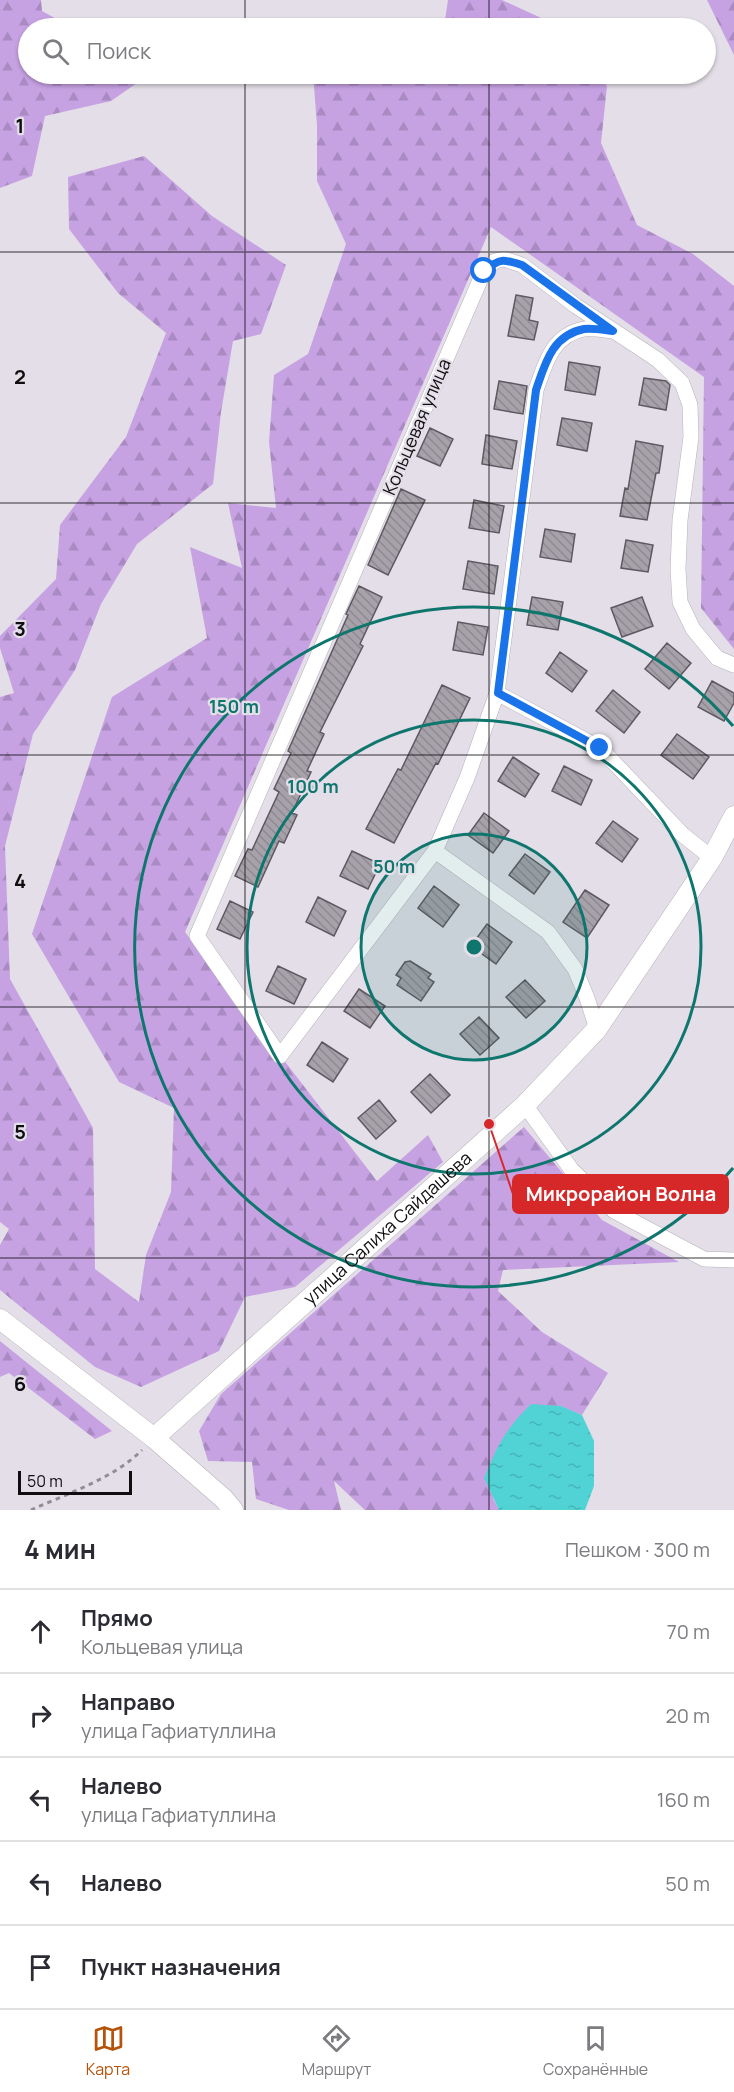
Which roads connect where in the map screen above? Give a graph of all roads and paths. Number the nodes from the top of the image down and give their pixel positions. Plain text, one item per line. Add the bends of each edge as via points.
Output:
1 (613, 331) junction
2 (734, 665) edge
3 (498, 693) junction
4 (734, 816) edge
5 (435, 851) junction
6 (712, 858) junction
7 (597, 1029) junction
8 (525, 1105) junction
9 (734, 1260) edge
10 (0, 1319) edge
11 (154, 1438) junction
12 (31, 1510) edge
13 (233, 1510) edge

1 - 2 street, Кольцевая улица via 658,360 682,383 690,405 692,437 680,520 680,602 693,629 717,658
1 - 3 street via 584,329 561,339 549,352 536,390
1 - 5 street, Кольцевая улица via 522,265 504,259 484,271 197,936 280,1056
3 - 5 street
3 - 6 street via 600,748 682,835
4 - 6 street, улица Салиха Сайдашева
5 - 7 street via 548,932 575,969
6 - 7 street, улица Салиха Сайдашева
7 - 8 street, улица Салиха Сайдашева
8 - 9 street via 571,1169 614,1211 704,1259
8 - 11 street, улица Салиха Сайдашева
10 - 11 street
11 - 12 path via 131,1461
11 - 13 street

